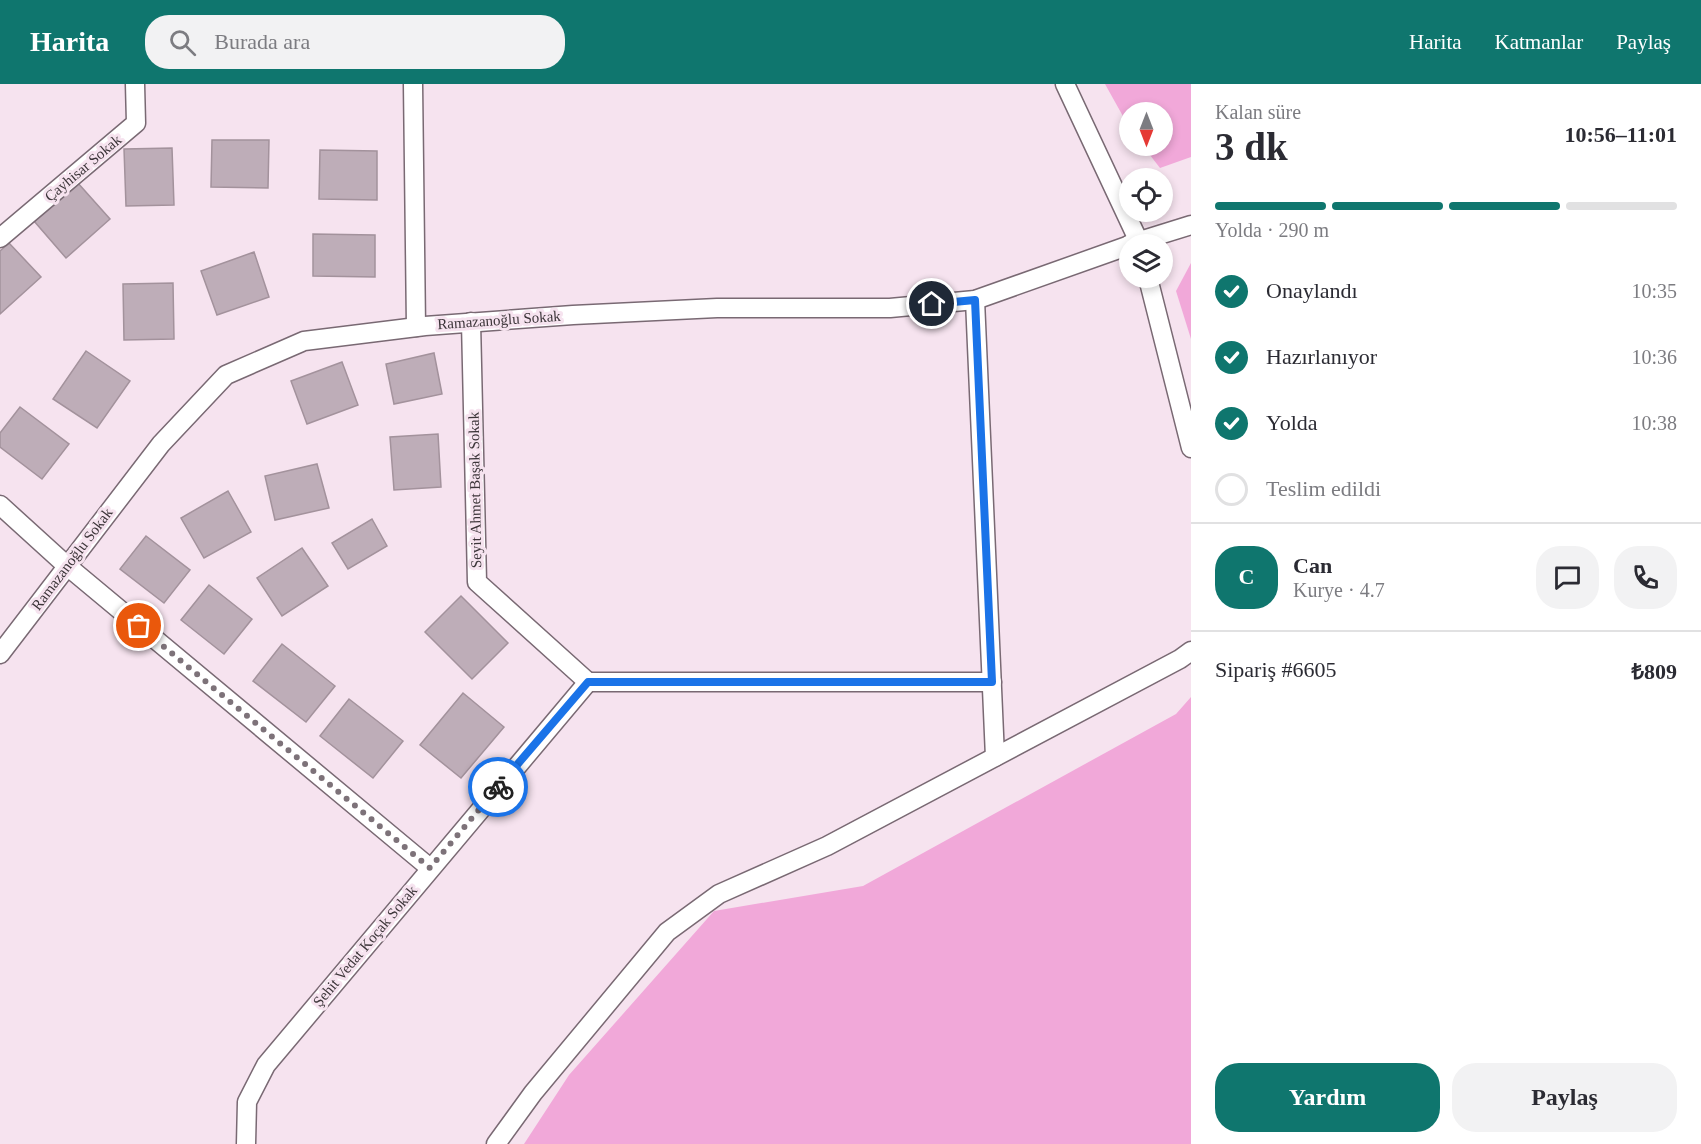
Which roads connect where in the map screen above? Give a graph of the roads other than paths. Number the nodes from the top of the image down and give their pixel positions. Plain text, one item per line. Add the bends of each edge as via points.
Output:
1 (135, 84) edge
2 (413, 84) edge
3 (1065, 84) edge
4 (1191, 225) edge
5 (1131, 234) edge
6 (1164, 234) edge
7 (0, 238) edge
8 (1119, 250) edge
9 (1151, 288) edge
10 (975, 300) junction
11 (471, 322) junction
12 (416, 327) junction
13 (1191, 448) edge
14 (0, 506) edge
15 (66, 566) junction
16 (1191, 651) edge
17 (0, 654) edge
18 (588, 682) junction
19 (992, 682) junction
20 (995, 757) junction
21 (430, 868) junction
22 (246, 1144) edge
23 (496, 1144) edge

1 - 7 street, Çayhisar Sokak via 136,123
2 - 12 street
3 - 5 street
4 - 6 street, Ramazanoğlu Sokak
8 - 10 street, Ramazanoğlu Sokak
9 - 13 street
10 - 11 street, Ramazanoğlu Sokak via 890,308 717,308
10 - 19 street
11 - 12 street, Ramazanoğlu Sokak
11 - 18 street, Seyit Ahmet Başak Sokak via 477,582
12 - 15 street, Ramazanoğlu Sokak via 304,341 226,375 161,444
14 - 15 street
15 - 17 street, Ramazanoğlu Sokak
15 - 21 street
16 - 20 street
18 - 19 street
18 - 21 street, Şehit Vedat Koçak Sokak
19 - 20 street
20 - 23 street via 827,846 719,894 667,932
21 - 22 street, Şehit Vedat Koçak Sokak via 266,1065 247,1102

